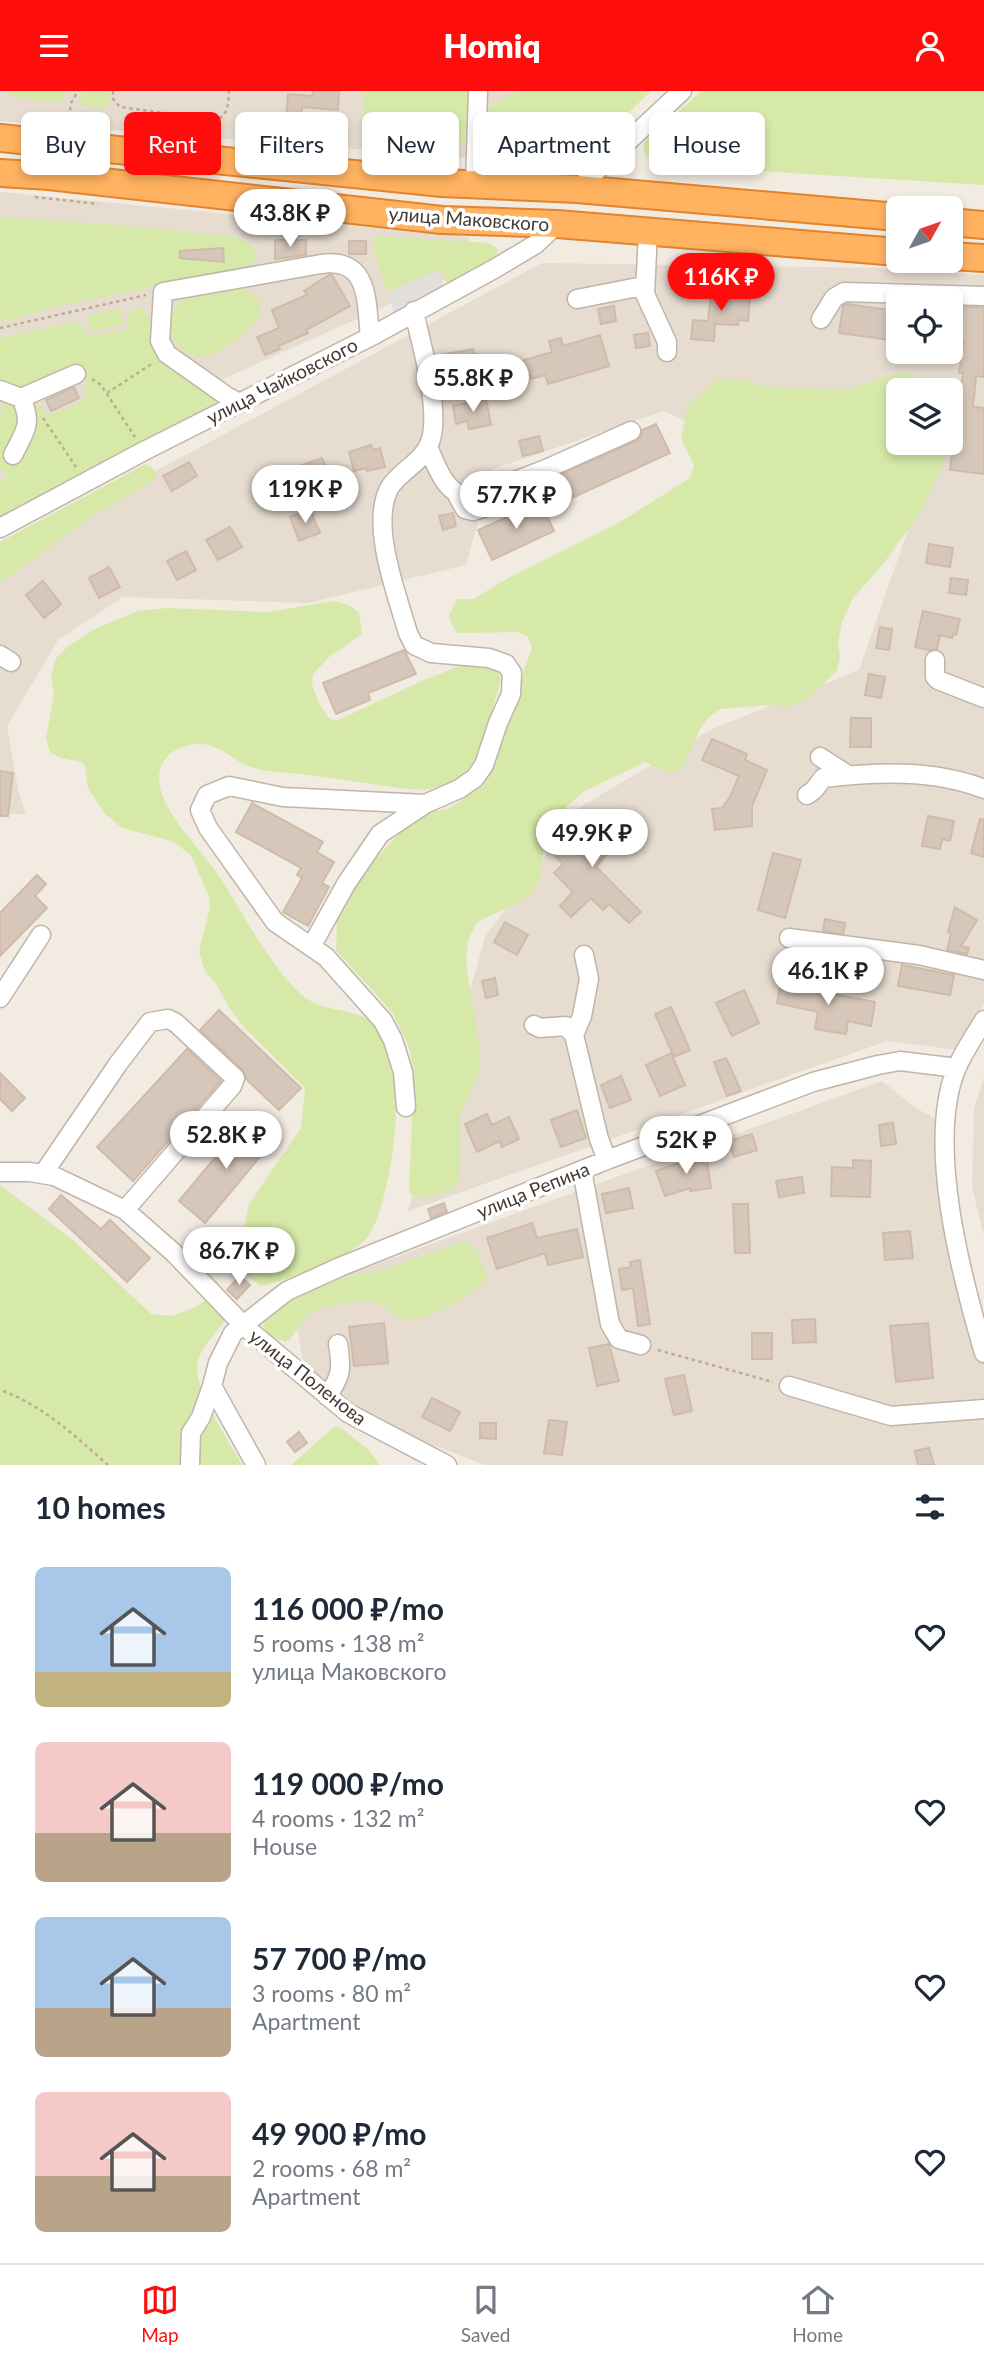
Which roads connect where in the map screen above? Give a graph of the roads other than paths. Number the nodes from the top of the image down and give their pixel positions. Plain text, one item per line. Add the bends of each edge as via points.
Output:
1 (478, 91) edge
2 (682, 91) edge
3 (0, 138) edge
4 (0, 173) edge
5 (475, 185) junction
6 (577, 189) junction
7 (886, 217) edge
8 (963, 223) edge
9 (557, 224) junction
10 (984, 225) edge
11 (648, 232) junction
12 (886, 251) edge
13 (963, 257) edge
14 (984, 258) edge
15 (643, 286) junction
16 (984, 296) edge
17 (577, 299) dead end
18 (414, 311) junction
19 (821, 319) dead end
20 (370, 337) junction
21 (667, 352) dead end
22 (76, 374) road end
23 (0, 390) edge
24 (22, 398) junction
25 (240, 403) junction
26 (631, 431) dead end
27 (428, 447) junction
28 (13, 454) dead end
29 (0, 528) edge
30 (935, 660) dead end
31 (984, 698) edge
32 (820, 757) dead end
33 (848, 775) junction
34 (984, 789) edge
35 (807, 795) dead end
36 (425, 804) junction
37 (41, 935) dead end
38 (789, 938) dead end
39 (311, 947) junction
40 (583, 955) dead end
41 (984, 970) edge
42 (0, 998) edge
43 (984, 1020) edge
44 (534, 1025) dead end
45 (574, 1035) junction
46 (957, 1068) junction
47 (406, 1107) dead end
48 (607, 1160) junction
49 (582, 1170) junction
50 (0, 1172) edge
51 (43, 1174) junction
52 (125, 1210) junction
53 (244, 1326) junction
54 (338, 1344) dead end
55 (641, 1345) road end
56 (984, 1353) edge
57 (212, 1386) junction
58 (789, 1386) road end
59 (327, 1396) junction
60 (984, 1409) edge
61 (190, 1465) edge
62 (256, 1465) edge
63 (447, 1465) edge

1 - 5 street
2 - 6 street
3 - 5 highway, улица Маковского
4 - 9 highway, улица Маковского via 442,220
5 - 6 highway, улица Маковского
6 - 7 highway, улица Маковского
8 - 10 highway
9 - 11 highway, улица Маковского
9 - 18 street, улица Чайковского via 536,244
11 - 12 highway, улица Маковского
11 - 15 street
13 - 14 highway
15 - 17 street
15 - 21 street
16 - 19 street via 844,292 834,298
18 - 20 street, улица Чайковского
18 - 27 street via 431,390 433,423
20 - 25 street, улица Чайковского
20 - 25 street via 368,295 360,277 339,263 163,292 160,341 167,354
22 - 24 street
23 - 24 street
24 - 28 street via 28,411 27,427
25 - 29 street, улица Чайковского
26 - 27 street via 471,498 456,493 440,476
27 - 36 street via 394,482 385,503 382,543 408,633 414,645 431,653 489,658 506,664 512,673 511,694 484,765 459,789
30 - 31 street via 938,680
32 - 33 street
33 - 34 street via 934,776
33 - 35 street via 823,778
36 - 39 street via 380,834
36 - 39 street via 284,797 229,786 207,795 200,810 208,828 275,922
37 - 42 street
38 - 41 street via 919,955
39 - 47 street via 326,957 383,1021 403,1072
40 - 45 street via 589,979
43 - 46 street
44 - 45 street via 566,1026
45 - 48 street
46 - 48 street, улица Репина via 900,1061 813,1082
46 - 56 street via 947,1112 951,1224
48 - 49 street, улица Репина
49 - 53 street, улица Репина via 287,1291
49 - 55 street via 610,1324 619,1339
50 - 51 street, улица Поленова
51 - 52 street, улица Поленова
51 - 52 street via 150,1023 167,1019 235,1078
52 - 53 street, улица Поленова
53 - 57 street, улица Репина via 233,1333 224,1349
53 - 59 street, улица Поленова
54 - 59 street via 342,1368
57 - 61 street, улица Репина via 191,1433
57 - 62 street
58 - 60 street via 891,1416
59 - 63 street, улица Поленова via 348,1413

